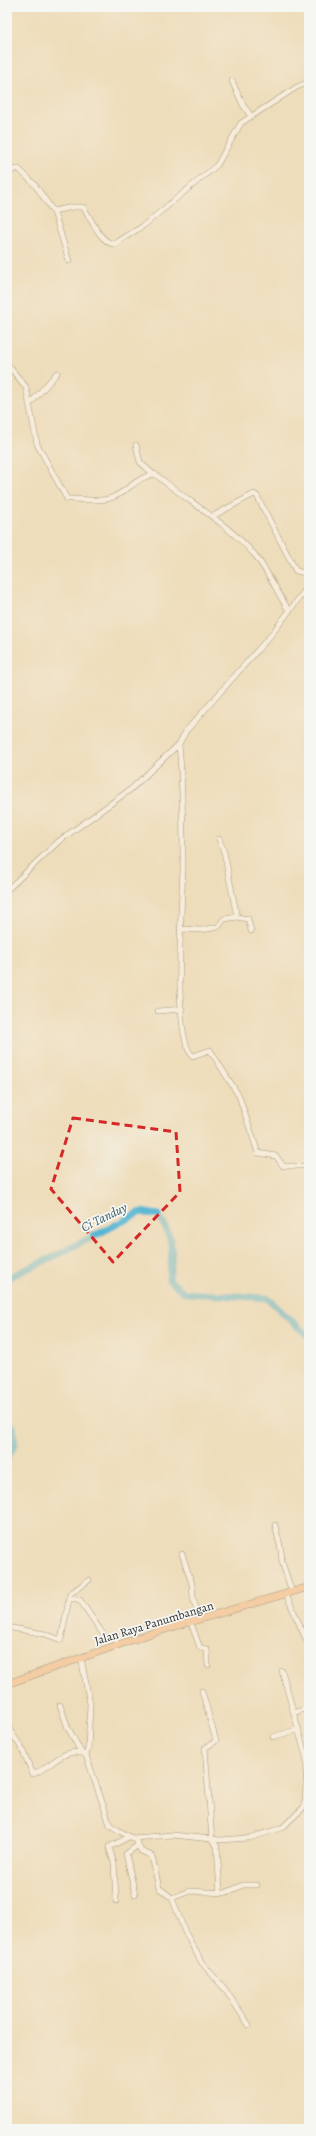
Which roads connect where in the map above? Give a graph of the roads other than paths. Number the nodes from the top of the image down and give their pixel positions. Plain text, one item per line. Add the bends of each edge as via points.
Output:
1 (232, 81) dead end
2 (309, 82) edge
3 (251, 116) junction
4 (7, 173) edge
5 (54, 212) junction
6 (69, 260) dead end
7 (7, 364) edge
8 (57, 373) dead end
9 (29, 404) junction
10 (136, 446) dead end
11 (153, 474) junction
12 (213, 516) junction
13 (309, 578) edge
14 (309, 585) edge
15 (289, 611) junction
16 (178, 744) junction
17 (219, 840) dead end
18 (7, 890) edge
19 (237, 917) junction
20 (180, 929) junction
21 (251, 931) dead end
22 (182, 1009) junction
23 (158, 1011) dead end
24 (309, 1166) edge
25 (275, 1526) dead end
26 (182, 1554) dead end
27 (89, 1580) dead end
28 (309, 1587) edge
29 (289, 1593) junction
30 (69, 1596) junction
31 (200, 1620) junction
32 (191, 1622) junction
33 (7, 1627) edge
34 (118, 1645) junction
35 (309, 1646) edge
36 (82, 1658) junction
37 (208, 1665) dead end
38 (282, 1670) dead end
39 (7, 1684) edge
40 (202, 1691) dead end
41 (60, 1705) dead end
42 (309, 1707) edge
43 (294, 1713) junction
44 (7, 1726) edge
45 (299, 1729) junction
46 (273, 1737) dead end
47 (84, 1754) junction
48 (308, 1769) edge
49 (129, 1837) junction
50 (135, 1838) junction
51 (212, 1840) junction
52 (138, 1845) junction
53 (257, 1885) dead end
54 (220, 1892) junction
55 (135, 1894) dead end
56 (172, 1898) junction
57 (116, 1902) dead end
58 (249, 2025) dead end

1 - 3 street
2 - 3 street
3 - 5 street via 239,125 215,167 143,226 114,244 101,234 83,207
4 - 5 street via 19,169
5 - 6 street
7 - 9 street via 26,387
8 - 9 street
9 - 11 street via 41,453 68,499 112,498
10 - 11 street via 140,462
11 - 12 street
12 - 13 street via 254,494 296,571 305,573
12 - 15 street via 262,564
14 - 15 street
15 - 16 street via 186,731
16 - 18 street via 131,789 59,842
16 - 20 street via 183,870
17 - 19 street via 222,841
19 - 20 street via 224,919 216,928
19 - 21 street via 248,919
20 - 22 street
22 - 23 street
22 - 24 street via 185,1038 190,1054 195,1056 210,1050 239,1096 258,1154 276,1156 282,1165 287,1167
25 - 29 street
26 - 31 street
27 - 30 street
28 - 29 main road, Jalan Raya Panumbangan
29 - 31 main road, Jalan Raya Panumbangan
29 - 35 street
30 - 33 street via 60,1640 45,1634
30 - 34 street via 80,1600 105,1637 115,1638
31 - 32 main road, Jalan Raya Panumbangan
32 - 34 main road, Jalan Raya Panumbangan
32 - 37 street via 200,1648 207,1649
34 - 36 main road, Jalan Raya Panumbangan
36 - 39 main road, Jalan Raya Panumbangan
36 - 47 street via 90,1704 88,1749
38 - 43 street
40 - 51 street via 216,1740 205,1748
41 - 47 street via 68,1728
42 - 43 street
43 - 45 street
44 - 47 street via 21,1746 33,1774 68,1753
45 - 46 street
45 - 48 street
47 - 49 street via 110,1825
48 - 51 street via 305,1806 282,1828 249,1838
49 - 50 street
49 - 57 street via 109,1847 114,1866
50 - 51 street via 173,1834
50 - 52 street
51 - 54 street via 218,1846
52 - 55 street via 126,1854
52 - 56 street via 141,1851 152,1856 159,1888
53 - 54 street via 242,1885 230,1892
54 - 56 street via 190,1891
56 - 58 street via 185,1932 202,1963 224,1988

